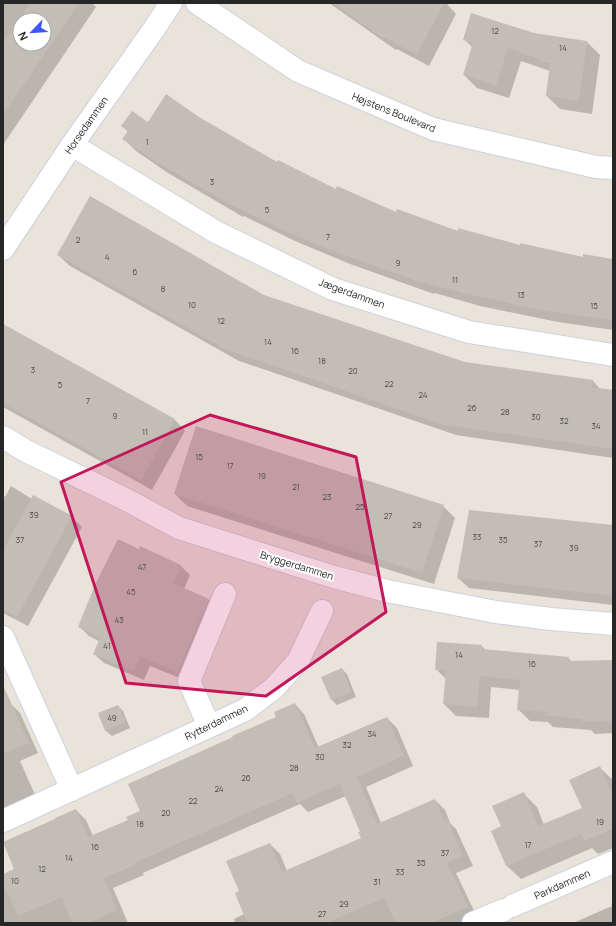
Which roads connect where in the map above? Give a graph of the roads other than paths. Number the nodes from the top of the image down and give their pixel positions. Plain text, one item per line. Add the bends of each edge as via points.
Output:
1 (171, 3) edge
2 (197, 3) edge
3 (72, 145) junction
4 (613, 168) edge
5 (3, 249) edge
6 (613, 355) edge
7 (3, 437) edge
8 (224, 594) dead end
9 (322, 612) dead end
10 (613, 624) edge
11 (3, 637) edge
12 (209, 726) junction
13 (72, 790) junction
14 (3, 821) edge
15 (613, 862) edge
16 (473, 923) edge

1 - 3 street, Horsedammen
2 - 4 street, Højstens Boulevard via 298,71 433,129 596,167
3 - 5 street, Horsedammen
3 - 6 street, Jægerdammen via 216,232 333,288 469,332
7 - 10 street, Bryggerdammen via 178,528 334,577 388,591 496,612
8 - 12 street via 189,681
9 - 12 street, Rytterdammen via 298,661 274,688 245,710
11 - 13 street
12 - 13 street, Rytterdammen
13 - 14 street, Rytterdammen
15 - 16 street, Parkdammen

